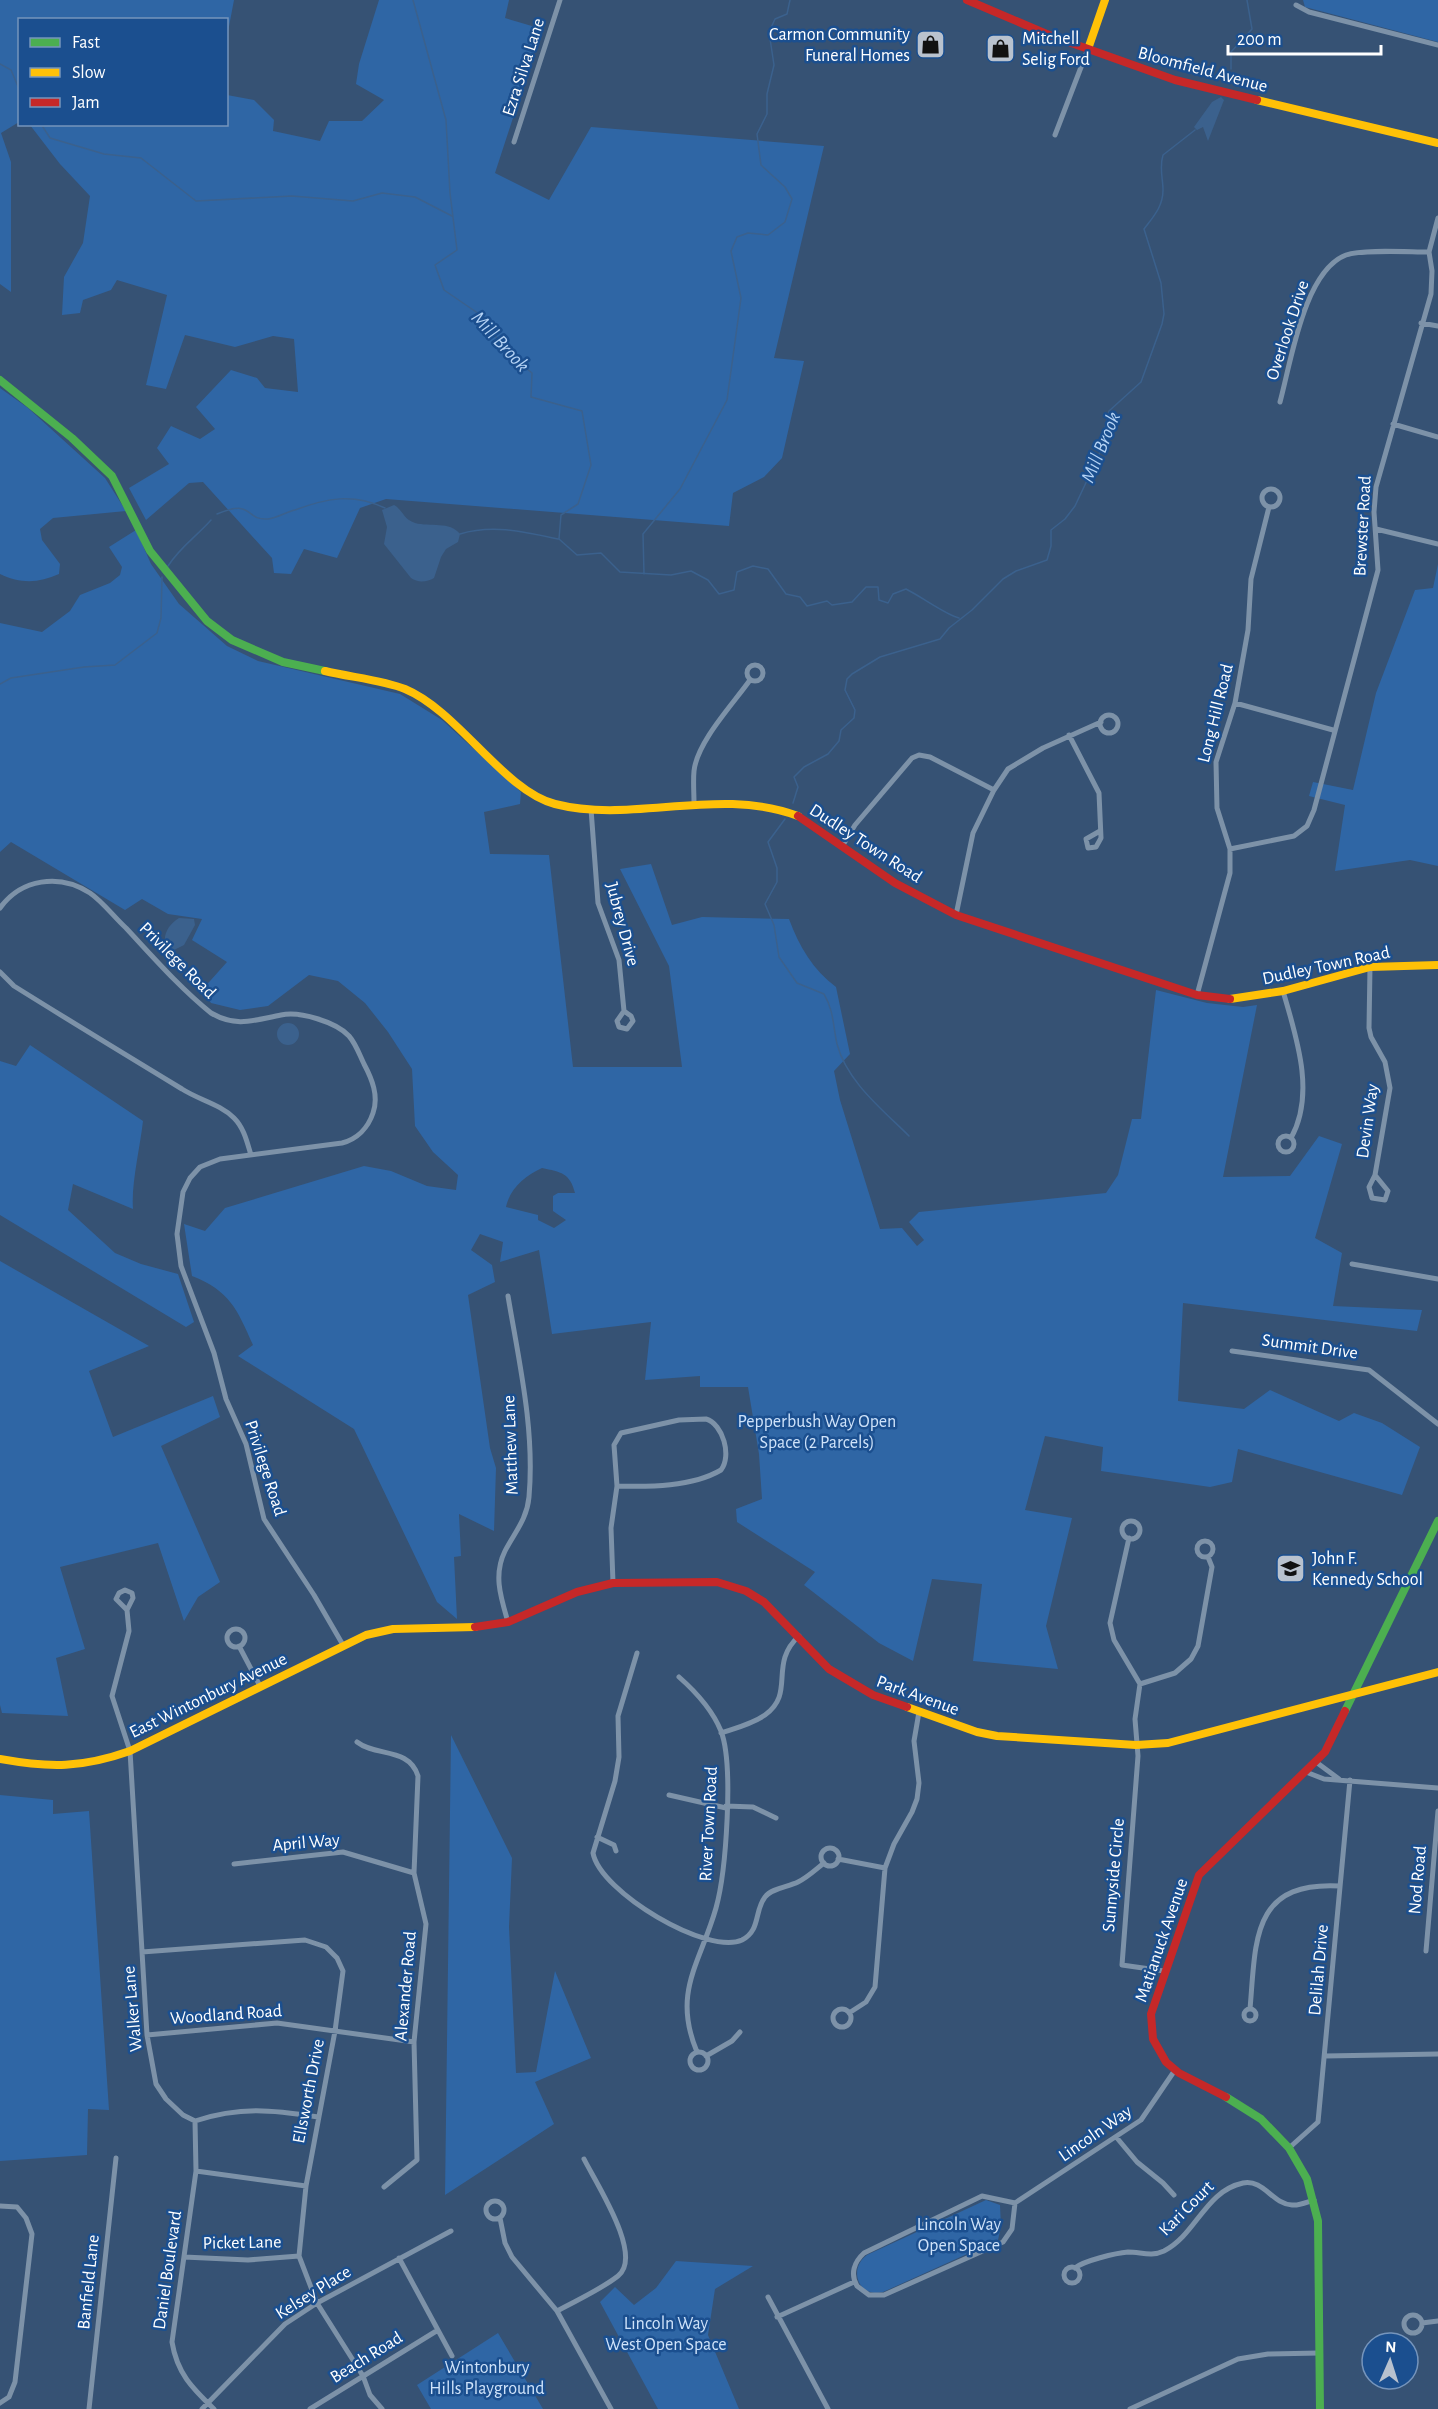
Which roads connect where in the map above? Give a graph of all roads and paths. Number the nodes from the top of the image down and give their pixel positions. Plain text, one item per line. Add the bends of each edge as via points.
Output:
1 (560, 0) edge
2 (967, 0) edge
3 (1105, 0) edge
4 (1296, 5) dead end
5 (1438, 45) edge
6 (1088, 49) junction
7 (1055, 135) dead end
8 (514, 142) dead end
9 (1438, 143) edge
10 (1438, 218) edge
11 (1429, 252) junction
12 (1421, 323) junction
13 (1438, 326) edge
14 (0, 380) edge
15 (1280, 402) dead end
16 (1393, 424) junction
17 (1438, 436) edge
18 (1269, 507) dead end
19 (1376, 529) junction
20 (1438, 544) edge
21 (750, 680) dead end
22 (1235, 704) junction
23 (1101, 722) dead end
24 (1333, 730) junction
25 (1069, 735) junction
26 (994, 790) junction
27 (694, 803) junction
28 (591, 809) junction
29 (1100, 831) dead end
30 (843, 845) junction
31 (1230, 849) junction
32 (0, 908) edge
33 (956, 915) junction
34 (1438, 965) edge
35 (1370, 967) junction
36 (0, 972) edge
37 (1283, 991) junction
38 (1197, 995) junction
39 (624, 1011) dead end
40 (1291, 1138) dead end
41 (251, 1155) junction
42 (1375, 1175) junction
43 (1352, 1264) dead end
44 (1438, 1279) edge
45 (508, 1296) dead end
46 (1232, 1351) dead end
47 (1438, 1424) edge
48 (617, 1486) junction
49 (1438, 1521) edge
50 (1129, 1538) dead end
51 (1208, 1557) dead end
52 (613, 1582) junction
53 (127, 1610) dead end
54 (508, 1622) junction
55 (425, 1628) joint
56 (799, 1636) junction
57 (343, 1645) junction
58 (239, 1646) dead end
59 (638, 1653) dead end
60 (1438, 1672) edge
61 (679, 1677) dead end
62 (1140, 1684) junction
63 (260, 1686) junction
64 (1353, 1695) junction
65 (919, 1712) junction
66 (721, 1733) junction
67 (357, 1742) dead end
68 (1136, 1745) junction
69 (130, 1751) junction
70 (0, 1759) edge
71 (1316, 1762) junction
72 (1306, 1772) junction
73 (1339, 1779) junction
74 (1350, 1780) junction
75 (1438, 1788) edge
76 (669, 1795) dead end
77 (726, 1807) junction
78 (1438, 1811) edge
79 (776, 1818) dead end
80 (597, 1837) junction
81 (616, 1851) dead end
82 (838, 1859) junction
83 (824, 1863) junction
84 (234, 1864) dead end
85 (885, 1868) junction
86 (414, 1873) junction
87 (1340, 1886) junction
88 (705, 1937) junction
89 (1426, 1951) dead end
90 (142, 1952) junction
91 (1164, 1971) junction
92 (1250, 2009) dead end
93 (849, 2013) dead end
94 (335, 2031) junction
95 (740, 2032) dead end
96 (147, 2035) junction
97 (414, 2042) junction
98 (697, 2052) junction
99 (1438, 2055) edge
100 (706, 2056) junction
101 (1325, 2056) junction
102 (1175, 2070) junction
103 (318, 2117) junction
104 (195, 2121) junction
105 (1117, 2138) junction
106 (1289, 2148) junction
107 (116, 2158) dead end
108 (584, 2159) dead end
109 (196, 2171) junction
110 (306, 2186) junction
111 (384, 2187) dead end
112 (1174, 2195) dead end
113 (1314, 2200) junction
114 (1015, 2203) junction
115 (0, 2206) edge
116 (500, 2218) dead end
117 (451, 2230) dead end
118 (299, 2256) junction
119 (184, 2257) junction
120 (399, 2258) junction
121 (1075, 2268) dead end
122 (854, 2282) junction
123 (768, 2297) dead end
124 (317, 2303) junction
125 (557, 2311) junction
126 (777, 2317) junction
127 (1438, 2321) edge
128 (1422, 2323) dead end
129 (438, 2330) junction
130 (1320, 2353) junction
131 (452, 2356) dead end
132 (363, 2376) junction
133 (0, 2403) edge
134 (208, 2403) junction
135 (89, 2409) edge
136 (202, 2409) edge
137 (214, 2409) edge
138 (310, 2409) edge
139 (382, 2409) edge
140 (611, 2409) edge
141 (828, 2409) edge
142 (1130, 2409) edge
143 (1320, 2409) edge

1 - 8 street, Ezra Silva Lane
2 - 6 street, Bloomfield Avenue
3 - 6 street
4 - 5 street via 1309,12
6 - 7 street
6 - 9 street, Bloomfield Avenue via 1175,80
10 - 11 street, Brewster Road
11 - 12 street, Brewster Road via 1431,294
11 - 15 street, Overlook Drive via 1347,255 1330,264 1317,280 1307,304
12 - 13 street
12 - 16 street, Brewster Road
14 - 28 street, Dudley Town Road via 112,476 163,570 207,621 225,635 283,663 405,689 446,717 529,793 554,804
16 - 17 street
16 - 19 street, Brewster Road via 1376,486
18 - 22 street, Long Hill Road via 1251,579 1247,639
19 - 20 street
19 - 24 street, Brewster Road via 1378,570
21 - 27 street via 701,751 694,769
22 - 24 street
22 - 31 street, Long Hill Road via 1216,762 1215,782 1217,808
23 - 25 street
24 - 31 street, Brewster Road via 1307,826 1294,837
25 - 26 street via 1018,760
25 - 29 street via 1099,793
26 - 30 street via 919,755 912,758 855,825
26 - 33 street via 973,833
27 - 28 street, Dudley Town Road
27 - 30 street, Dudley Town Road via 745,803 780,809 806,819
28 - 39 street, Jubrey Drive via 598,903 619,960
30 - 33 street, Dudley Town Road via 895,883
31 - 38 street, Long Hill Road via 1225,900
32 - 41 street, Privilege Road via 25,886 47,881 70,883 97,899 219,1018 247,1023 291,1014 335,1027 351,1038 371,1077 375,1094 374,1110 365,1128 342,1143
33 - 38 street, Dudley Town Road
34 - 35 street, Dudley Town Road
35 - 37 street, Dudley Town Road
35 - 42 street, Devin Way via 1369,1028 1385,1062 1390,1088
36 - 41 street via 42,1004 187,1092 223,1109 240,1127
37 - 38 street, Dudley Town Road via 1234,999
37 - 40 street via 1301,1067 1299,1125
41 - 57 street, Privilege Road via 209,1162 190,1178 179,1209 178,1254 214,1353 226,1399 246,1444 264,1519
42 - 42 street, Devin Way via 1370,1195 1376,1201 1384,1200 1388,1191
43 - 44 street
45 - 54 street, Matthew Lane via 527,1416 529,1496 526,1513 501,1564 500,1593
46 - 47 street, Summit Drive via 1369,1370
48 - 48 street via 654,1486 715,1473 726,1460 720,1429 706,1419 679,1420 621,1433 614,1445
48 - 52 street via 611,1528
49 - 64 street, Matianuck Avenue
50 - 62 street via 1110,1623 1114,1640
51 - 62 street via 1212,1567 1198,1646 1182,1669
52 - 54 street, Park Avenue via 577,1592
52 - 56 street, Park Avenue via 728,1584 764,1602
53 - 69 street, Walker Lane via 129,1631 112,1696
54 - 55 street, Park Avenue via 461,1629
55 - 57 street, East Wintonbury Avenue via 393,1629
56 - 65 street, Park Avenue via 829,1669 850,1684
56 - 66 street via 785,1650 782,1688 772,1708 750,1723
57 - 63 street, East Wintonbury Avenue
58 - 63 street
59 - 80 street via 618,1716 615,1781 608,1813
60 - 64 street, Park Avenue
61 - 66 street, River Town Road via 698,1694
62 - 68 street
63 - 69 street, East Wintonbury Avenue
64 - 68 street, Park Avenue via 1206,1735
64 - 71 street, Matianuck Avenue via 1325,1752
65 - 68 street, Park Avenue via 997,1736
65 - 85 street via 914,1741 917,1799
66 - 77 street, River Town Road via 726,1761
67 - 86 street, Alexander Road via 403,1757 416,1768
68 - 91 street, Sunnyside Circle via 1122,1965
69 - 70 street, East Wintonbury Avenue via 75,1768
69 - 90 street, Walker Lane
71 - 72 street, Matianuck Avenue
71 - 73 street
72 - 73 street via 1324,1779
72 - 91 street, Matianuck Avenue via 1198,1875
73 - 74 street
74 - 75 street
74 - 87 street, Delilah Drive
76 - 77 street
77 - 79 street via 753,1807
77 - 88 street, River Town Road via 722,1878
78 - 89 street, Nod Road
80 - 81 street via 614,1845
80 - 88 street via 594,1858 614,1886 650,1914
82 - 83 street via 833,1866
82 - 83 street via 835,1851 828,1849 822,1855
82 - 85 street
83 - 88 street via 796,1883 766,1896 756,1925 742,1940 728,1943
84 - 86 street, April Way via 343,1852
85 - 93 street via 875,1987 866,2002
86 - 97 street, Alexander Road via 426,1924
87 - 92 street via 1303,1887 1282,1898 1266,1914 1258,1930
87 - 101 street, Delilah Drive
88 - 98 street, River Town Road via 686,2000 688,2027
90 - 94 street, Ellsworth Drive via 305,1940 326,1947 343,1971
90 - 96 street, Walker Lane
91 - 102 street, Matianuck Avenue via 1152,2010 1151,2029 1159,2053
94 - 96 street, Woodland Road via 277,2023
94 - 97 street, Woodland Road
94 - 103 street, Ellsworth Drive
95 - 100 street via 732,2042
96 - 104 street, Walker Lane via 156,2084 166,2099
97 - 111 street, Alexander Road via 417,2160
98 - 100 street
98 - 100 street, River Town Road via 690,2061 695,2068 705,2067
99 - 101 street
101 - 106 street, Delilah Drive via 1318,2122
102 - 105 street, Lincoln Way via 1146,2115
102 - 106 street, Matianuck Avenue via 1249,2110
103 - 104 street via 254,2108
103 - 110 street, Ellsworth Drive
104 - 109 street, Daniel Boulevard
105 - 112 street
105 - 114 street, Lincoln Way
106 - 113 street, Matianuck Avenue
107 - 135 street, Banfield Lane
108 - 125 street via 626,2243 626,2266 619,2276
109 - 110 street
109 - 119 street, Daniel Boulevard
110 - 118 street, Ellsworth Drive
113 - 121 street, Kari Court via 1288,2205 1258,2185 1241,2184 1217,2195 1181,2238 1164,2250 1151,2255 1121,2253
113 - 130 street, Matianuck Avenue
114 - 122 street via 982,2196 867,2251 856,2263
114 - 122 street via 1012,2229 1003,2242 882,2296 866,2294
115 - 133 street via 17,2207 33,2234 15,2382 9,2397
116 - 125 street via 512,2257
117 - 120 street, Kelsey Place
118 - 119 street, Picket Lane via 248,2260
118 - 124 street, Ellsworth Drive
119 - 134 street, Daniel Boulevard via 172,2342 175,2362 183,2377
120 - 124 street, Kelsey Place
120 - 129 street
122 - 126 street
123 - 126 street
124 - 132 street, Ellsworth Drive
124 - 134 street, Kelsey Place via 285,2324
125 - 140 street
126 - 141 street
127 - 128 street
129 - 131 street
129 - 132 street, Beach Road
130 - 142 street via 1274,2353 1238,2359
130 - 143 street, Matianuck Avenue
132 - 138 street, Beach Road
132 - 139 street, Ellsworth Drive via 370,2395
134 - 136 street, Kelsey Place
134 - 137 street, Daniel Boulevard

